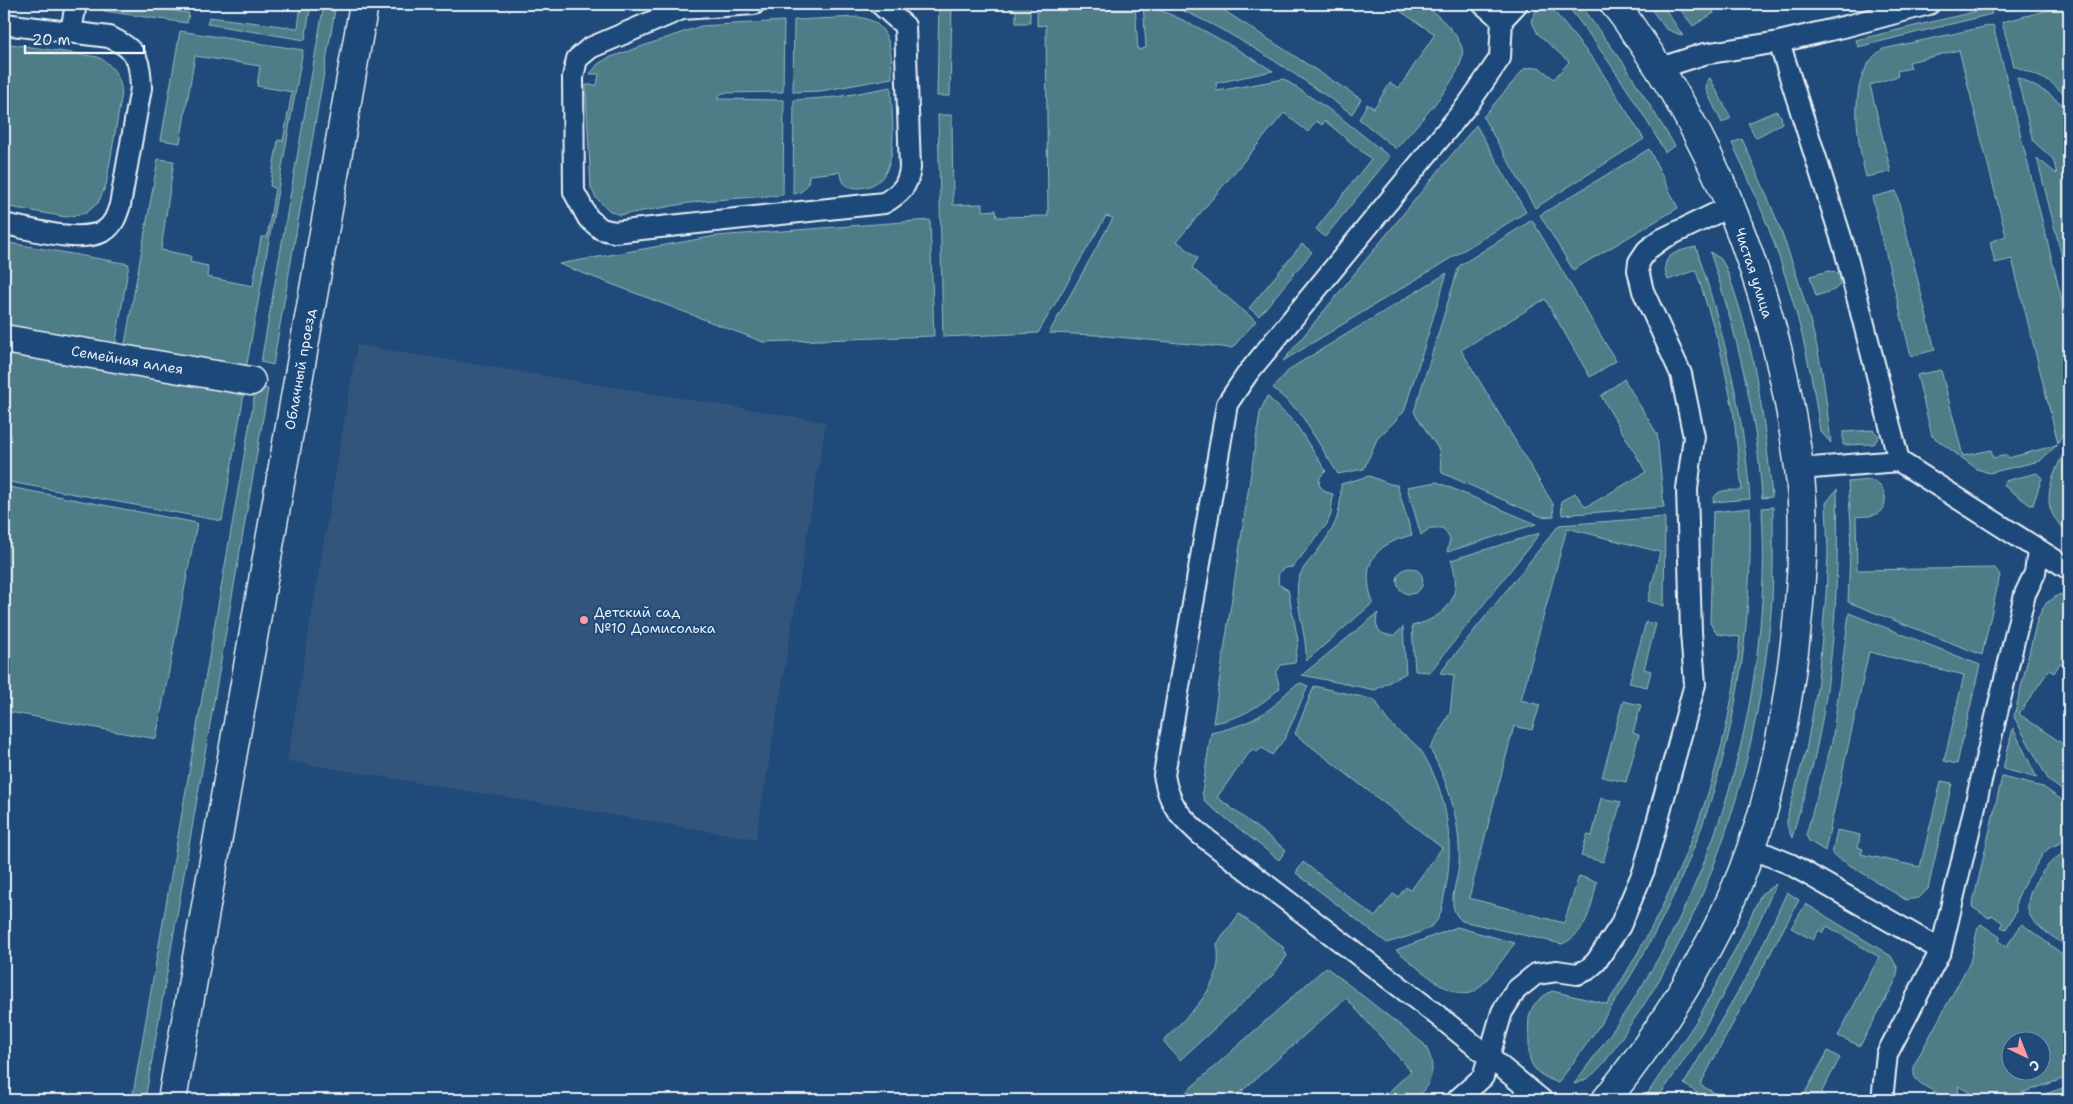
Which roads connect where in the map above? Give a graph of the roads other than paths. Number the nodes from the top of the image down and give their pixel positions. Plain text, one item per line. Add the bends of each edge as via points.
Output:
1 (76, 4) edge
2 (364, 4) edge
3 (754, 4) edge
4 (880, 4) edge
5 (1483, 4) edge
6 (1517, 4) edge
7 (1614, 4) edge
8 (1929, 4) edge
9 (682, 7) edge
10 (1502, 20) junction
11 (4, 24) edge
12 (71, 32) junction
13 (1779, 42) junction
14 (1660, 68) junction
15 (1731, 206) junction
16 (4, 224) edge
17 (4, 339) edge
18 (251, 381) dead end
19 (1899, 461) junction
20 (1800, 469) junction
21 (2038, 551) junction
22 (2069, 569) edge
23 (1751, 848) junction
24 (1941, 950) junction
25 (1489, 1059) junction
26 (172, 1100) edge
27 (1457, 1100) edge
28 (1542, 1100) edge
29 (1606, 1100) edge
30 (1882, 1100) edge

1 - 12 lane
2 - 26 street, Облачный проезд
3 - 9 lane
4 - 9 lane via 905,26 910,168 909,180 903,190 884,203 614,232 601,229 588,218 574,192 574,64 590,48
5 - 10 lane
6 - 10 lane
7 - 14 street, Чистая улица
8 - 13 lane
10 - 25 lane via 1500,58 1469,103 1248,373 1228,404 1164,775 1174,808 1201,835 1437,1015
11 - 12 lane
12 - 16 lane via 109,37 124,43 136,54 141,71 141,88 115,220 105,230 72,236
13 - 14 lane via 1704,54
13 - 19 lane via 1845,250
14 - 15 street, Чистая улица via 1693,122
15 - 20 street, Чистая улица via 1756,270 1777,350
15 - 25 lane via 1662,239 1647,250 1639,262 1643,291 1681,374 1694,437 1688,489 1695,684 1644,870 1620,926 1591,966 1577,974 1536,974 1516,990 1502,1012
17 - 18 street, Семейная аллея
19 - 20 lane
19 - 21 lane
20 - 23 street, Чистая улица via 1803,573 1791,683 1774,766
21 - 22 lane
21 - 24 lane
23 - 24 lane via 1790,864
23 - 29 street, Чистая улица via 1713,935 1675,1005
24 - 30 lane via 1886,1054
25 - 27 lane via 1483,1077
25 - 28 lane

